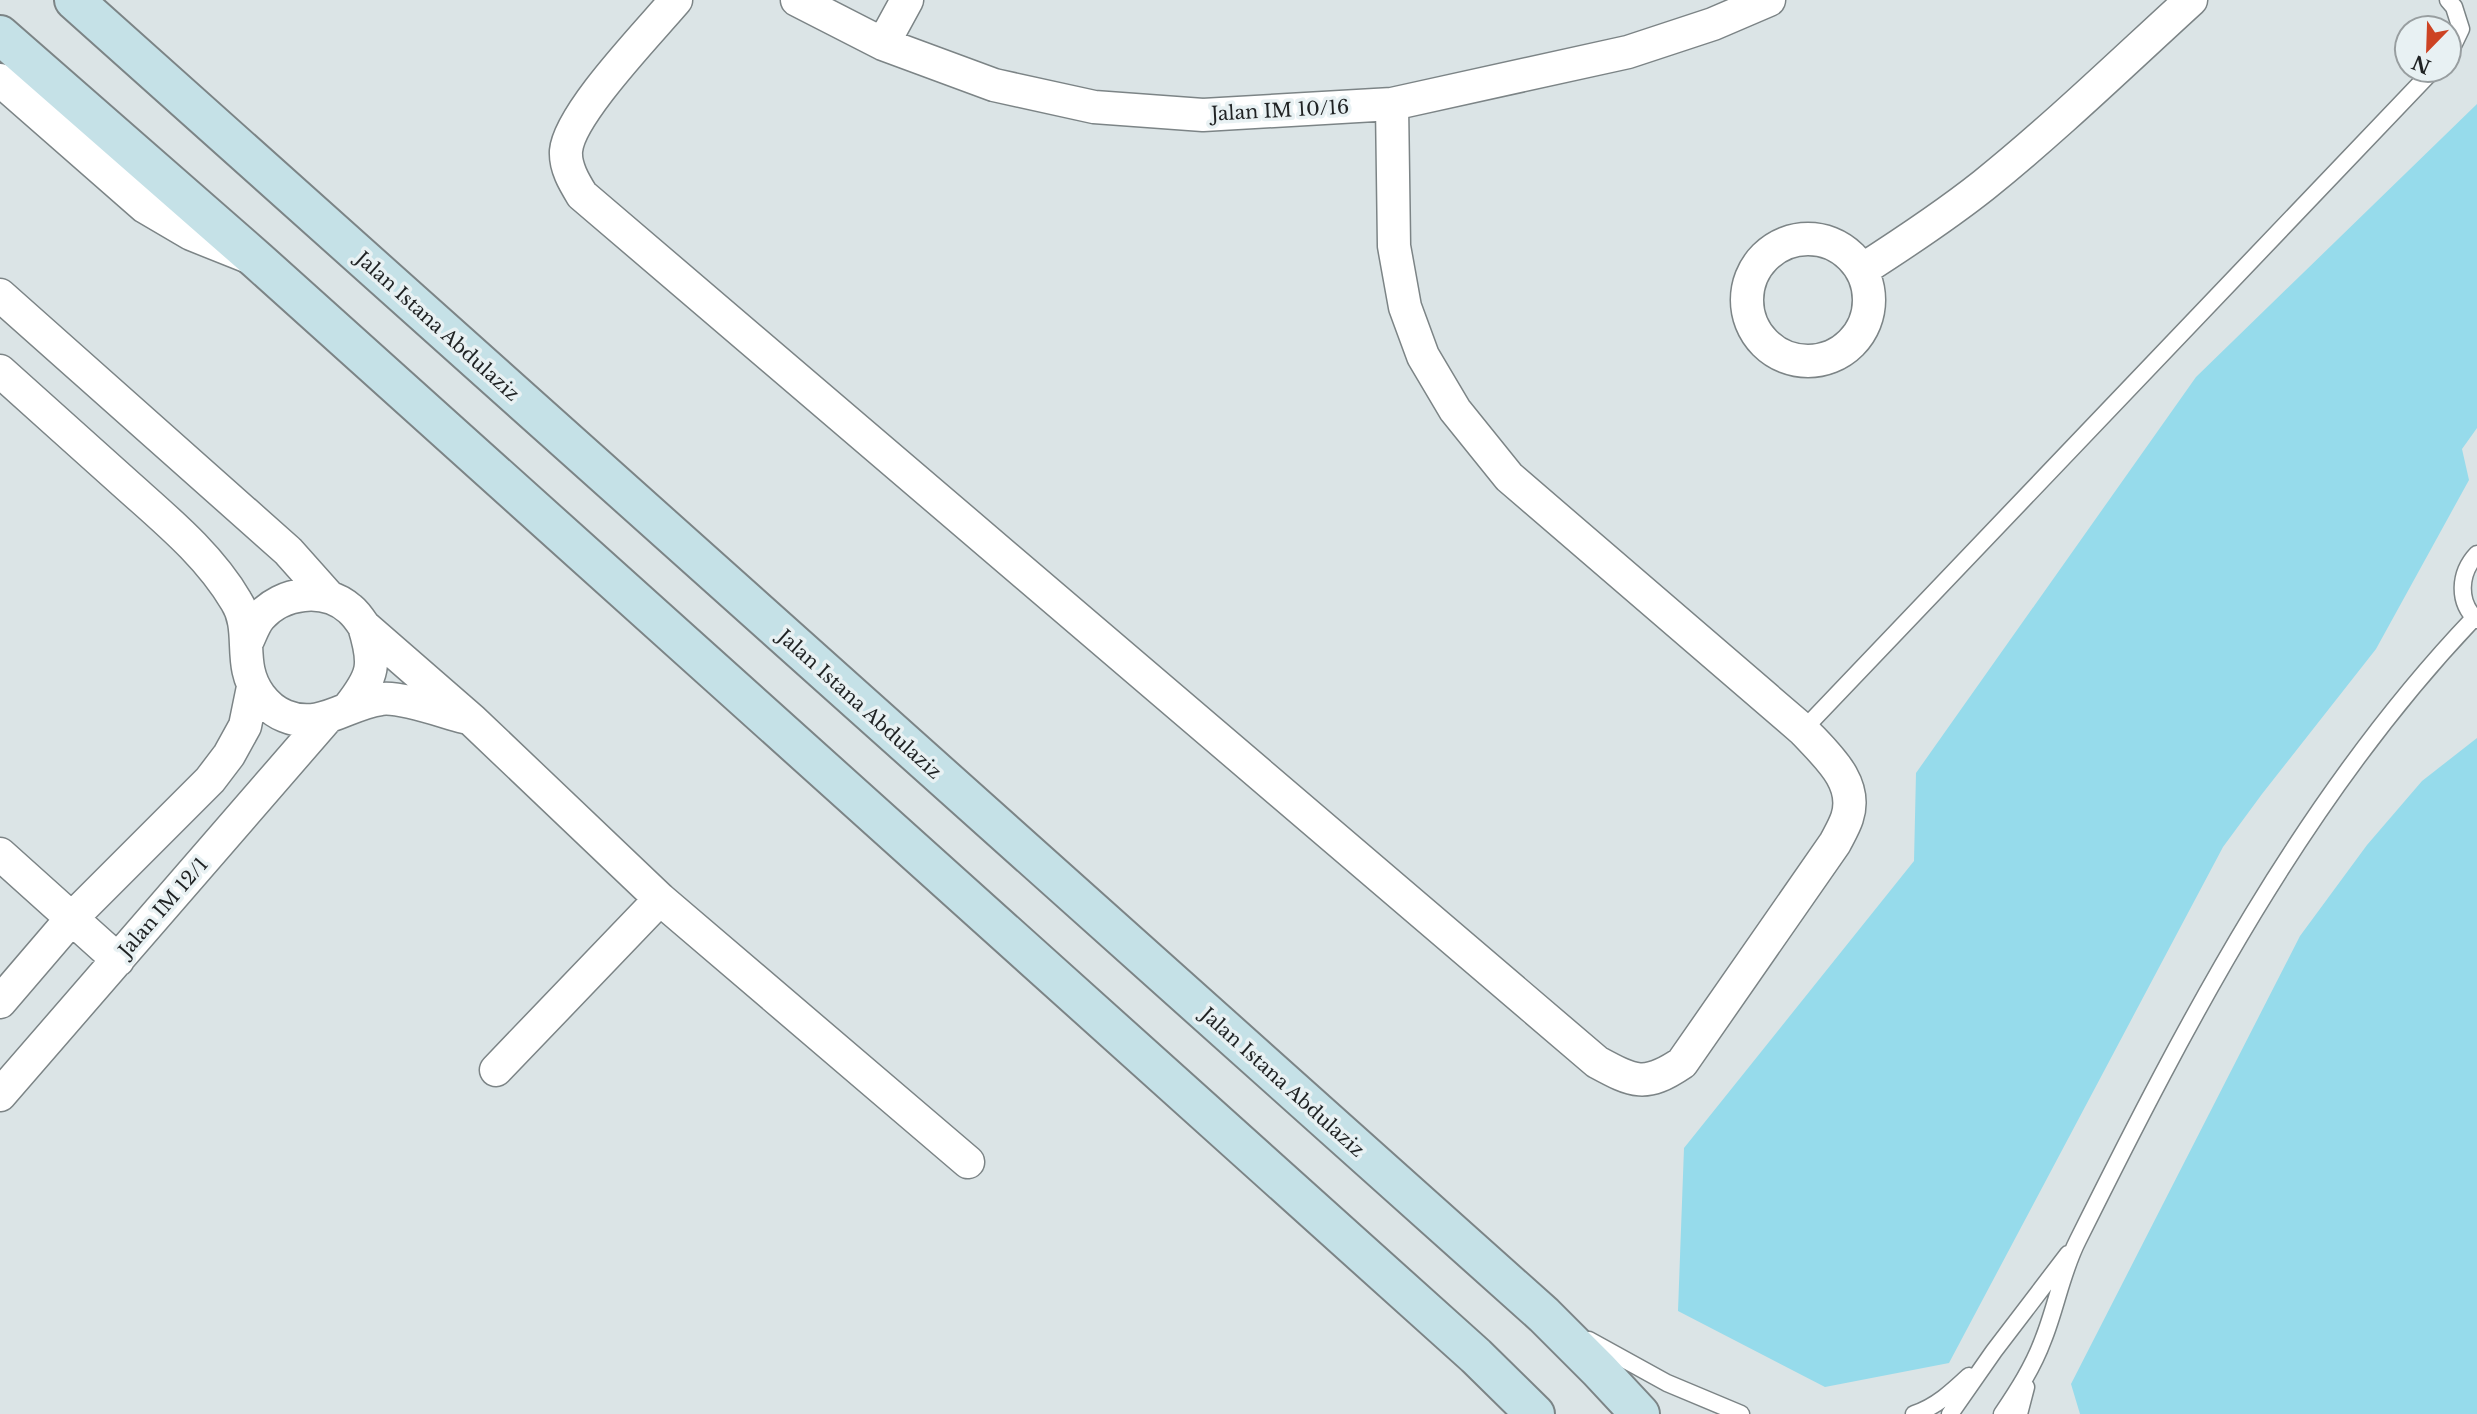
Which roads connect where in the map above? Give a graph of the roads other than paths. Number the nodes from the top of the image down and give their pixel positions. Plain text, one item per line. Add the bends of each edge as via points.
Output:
1 (74, 0) edge
2 (676, 0) edge
3 (797, 0) edge
4 (907, 0) edge
5 (1769, 0) edge
6 (2191, 0) edge
7 (0, 35) edge
8 (883, 44) junction
9 (0, 80) edge
10 (2420, 84) edge
11 (1392, 104) junction
12 (257, 261) junction
13 (1862, 270) dead end
14 (0, 295) edge
15 (0, 372) edge
16 (2477, 554) edge
17 (329, 597) junction
18 (2475, 619) edge
19 (364, 626) junction
20 (247, 642) junction
21 (253, 687) junction
22 (338, 713) junction
23 (472, 720) junction
24 (1803, 730) junction
25 (0, 854) edge
26 (660, 898) junction
27 (72, 919) junction
28 (118, 960) junction
29 (0, 1002) edge
30 (496, 1070) dead end
31 (0, 1096) edge
32 (968, 1162) dead end
33 (2076, 1244) junction
34 (1545, 1315) junction
35 (1994, 1351) junction
36 (2030, 1371) junction
37 (1535, 1414) edge
38 (1640, 1414) edge
39 (1741, 1414) edge
40 (1914, 1414) edge
41 (1951, 1414) edge
42 (2002, 1414) edge
43 (2019, 1414) edge

1 - 34 main road, Jalan Istana Abdulaziz
2 - 24 street via 573,127 566,151 570,175 582,195 1597,1062 1643,1080 1662,1077 1682,1063 1835,843 1847,817 1850,793 1839,769
3 - 8 street, Jalan IM 10/16
4 - 8 street
5 - 11 street, Jalan IM 10/16 via 1628,52
6 - 13 street via 1983,186
7 - 12 main road
8 - 11 street, Jalan IM 10/16 via 994,85 1094,107 1203,115
9 - 12 street via 145,207 191,234
10 - 24 lane
11 - 24 street via 1394,246 1405,307 1423,356 1455,410 1509,477
12 - 37 main road via 1476,1356
14 - 17 street via 288,551
15 - 20 street via 210,565 238,603
16 - 18 lane via 2466,568 2463,582 2463,596
17 - 19 street via 349,608
17 - 20 street via 303,594 278,602 259,618
18 - 33 lane via 2412,684 2295,847 2217,975
19 - 22 street via 373,654 367,684
19 - 23 street
20 - 21 street via 247,672
21 - 22 street via 266,704 284,716 305,721
21 - 27 street via 246,726 211,780
22 - 23 street via 384,698
22 - 28 street, Jalan IM 12/1
23 - 26 street
25 - 27 street
26 - 30 street
26 - 32 street
27 - 28 street
27 - 29 street
28 - 31 street, Jalan IM 12/1
33 - 35 lane
33 - 36 lane
34 - 38 main road, Jalan Istana Abdulaziz
34 - 39 lane via 1667,1383
35 - 40 lane via 1951,1392
35 - 41 lane
36 - 42 lane
36 - 43 lane

